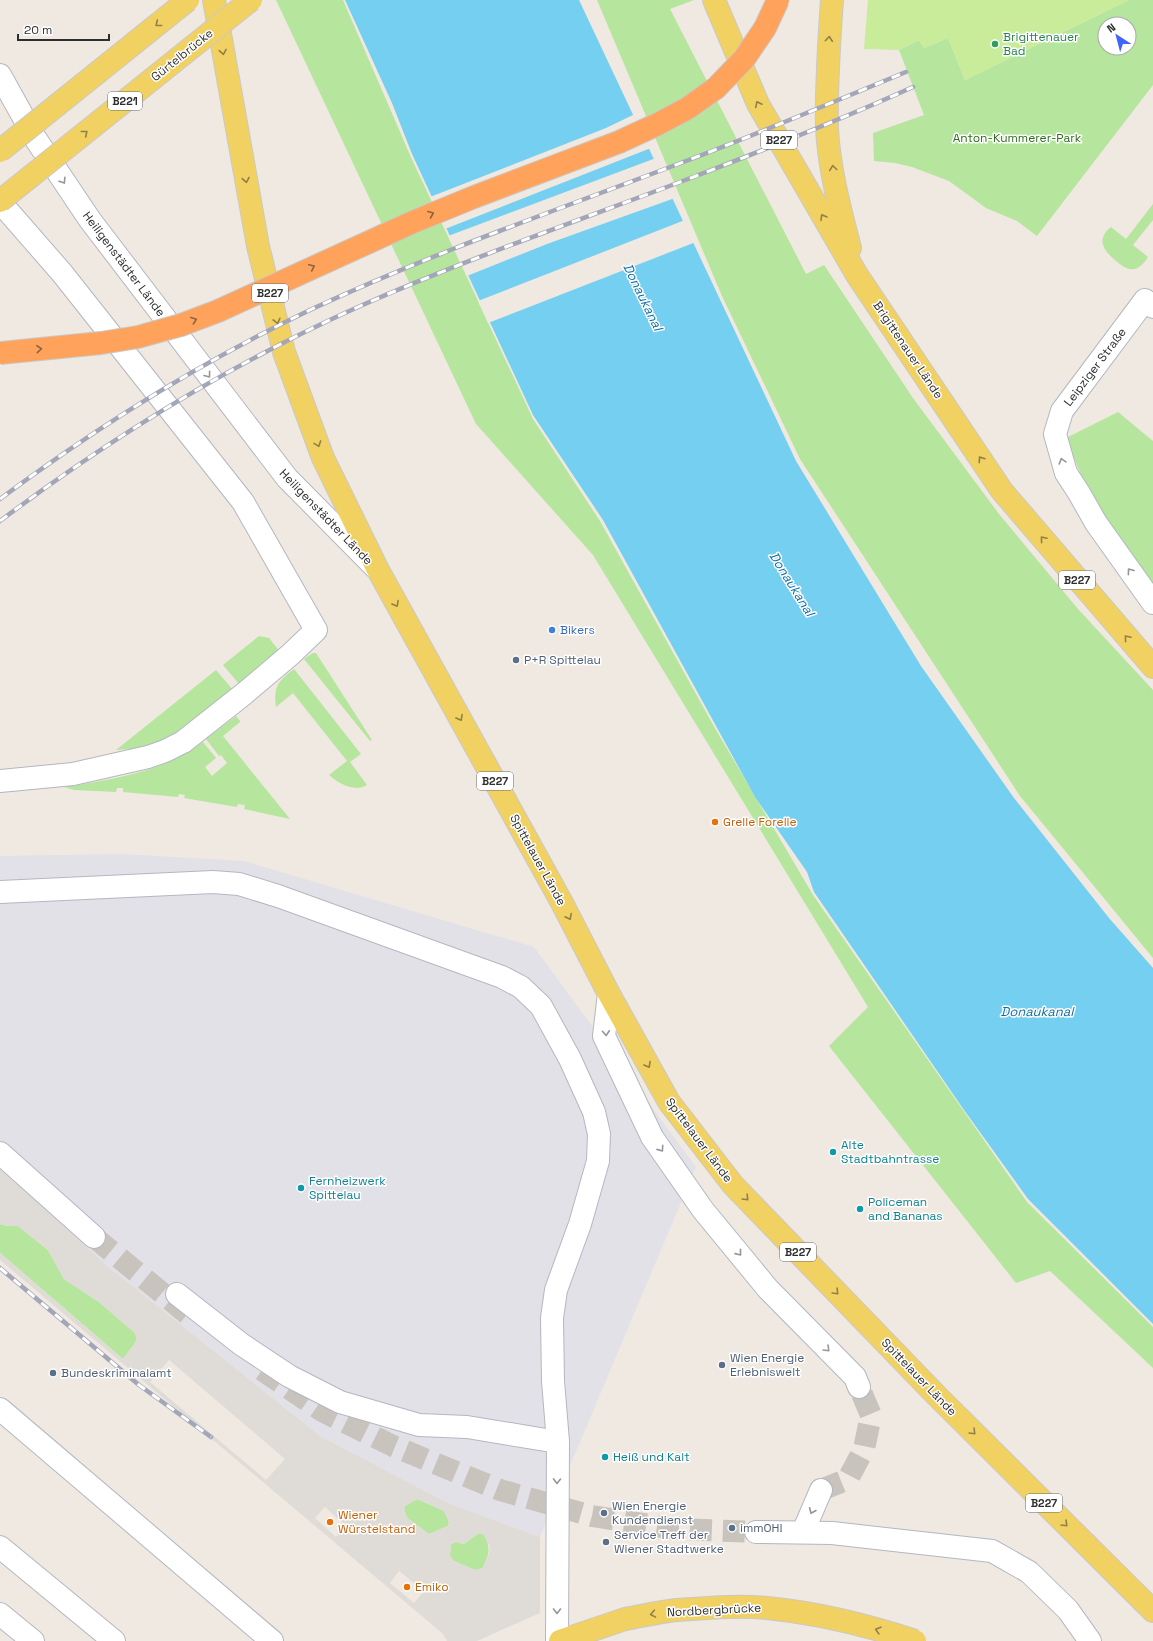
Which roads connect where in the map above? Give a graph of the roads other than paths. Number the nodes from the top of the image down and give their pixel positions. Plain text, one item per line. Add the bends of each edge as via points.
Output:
1 (188, 0) edge
2 (214, 0) edge
3 (251, 0) edge
4 (714, 0) edge
5 (778, 0) edge
6 (832, 0) edge
7 (0, 75) edge
8 (0, 151) edge
9 (0, 201) edge
10 (0, 205) edge
11 (857, 275) junction
12 (1149, 304) edge
13 (0, 353) edge
14 (378, 570) junction
15 (1153, 603) edge
16 (1153, 668) edge
17 (0, 781) edge
18 (0, 892) edge
19 (609, 994) junction
20 (0, 1153) edge
21 (94, 1237) tunnel mouth
22 (177, 1294) dead end
23 (859, 1387) tunnel mouth
24 (0, 1409) edge
25 (558, 1442) junction
26 (821, 1490) tunnel mouth
27 (756, 1532) tunnel mouth
28 (803, 1532) junction
29 (0, 1547) edge
30 (1153, 1611) edge
31 (0, 1614) edge
32 (33, 1641) edge
33 (114, 1641) edge
34 (272, 1641) edge
35 (559, 1641) edge
36 (915, 1641) edge
37 (1090, 1641) edge

1 -> 8 main road, bridge
2 -> 14 main road, Heiligenstädter Lände / B227 via 258,246 284,352 323,458
9 -> 3 main road, Gürtelbrücke / B221, bridge
11 -> 4 main road, Brigittenauer Lände / B227 via 758,104
13 -> 5 highway, bridge via 101,343 138,337 181,325 218,311 413,222 619,142 688,108 716,88 744,59 765,28
11 -> 6 main road via 836,194 828,130 827,66
7 -> 14 street, Heiligenstädter Lände via 35,138 90,220 287,478
10 - 17 street via 62,273 243,502 316,630 245,693 183,742 165,751 148,758 73,774
16 -> 11 main road, Brigittenauer Lände / B227 via 1002,491
15 -> 12 street, Leipziger Straße via 1096,523 1066,473 1054,434 1062,411
14 -> 19 main road, Spittelauer Lände / B227 via 561,900
18 - 25 street via 213,882 239,884 502,977 521,987 541,1006 570,1059 594,1112 599,1134 598,1161 580,1224 556,1290 552,1318 553,1381
19 -> 23 street via 604,1036 652,1137 704,1210 768,1289 855,1377
19 -> 30 main road, Spittelauer Lände / B227 via 669,1102 733,1185 935,1394
20 - 21 street
22 - 25 street via 241,1344 283,1372 340,1402 419,1425 467,1427
24 - 34 street
25 -> 35 street
26 -> 28 street
27 - 28 street
28 - 37 street via 832,1532 992,1551 1029,1572 1068,1610
29 - 33 street
31 - 32 street
36 -> 35 main road, Nordbergbrücke, bridge via 815,1614 766,1608 675,1610 626,1619

